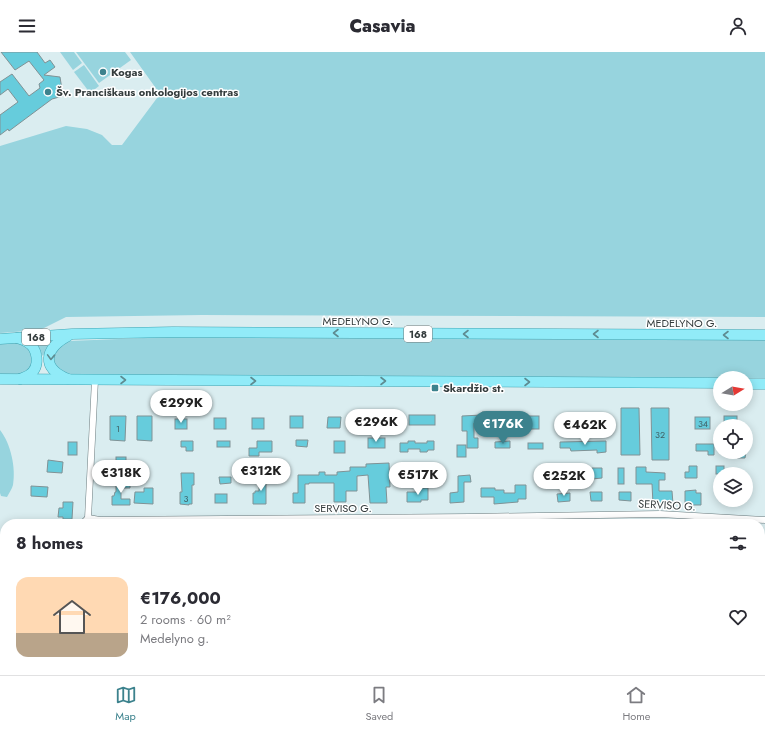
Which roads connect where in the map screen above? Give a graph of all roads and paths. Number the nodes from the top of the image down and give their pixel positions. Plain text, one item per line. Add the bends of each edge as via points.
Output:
1 (72, 334) junction
2 (765, 335) edge
3 (16, 338) junction
4 (0, 339) edge
5 (0, 379) edge
6 (18, 380) junction
7 (70, 380) junction
8 (95, 380) junction
9 (713, 383) edge
10 (753, 384) edge
11 (765, 384) edge
12 (88, 518) joint
13 (94, 519) edge
14 (524, 519) edge
15 (748, 519) edge

2 -> 1 main road, MEDELYNO G. / 168 via 173,332
1 - 3 main road, 168
1 -> 7 main road via 58,341 51,349 49,359 58,375
3 - 4 main road, 168
3 - 6 main road via 27,342 35,350 37,358 36,367 30,375
5 - 6 main road
6 - 7 main road
7 - 8 main road
8 -> 9 main road
8 - 12 street
10 - 11 main road
12 - 13 street, SERVISO G.
14 - 15 street, SERVISO G. via 660,514

